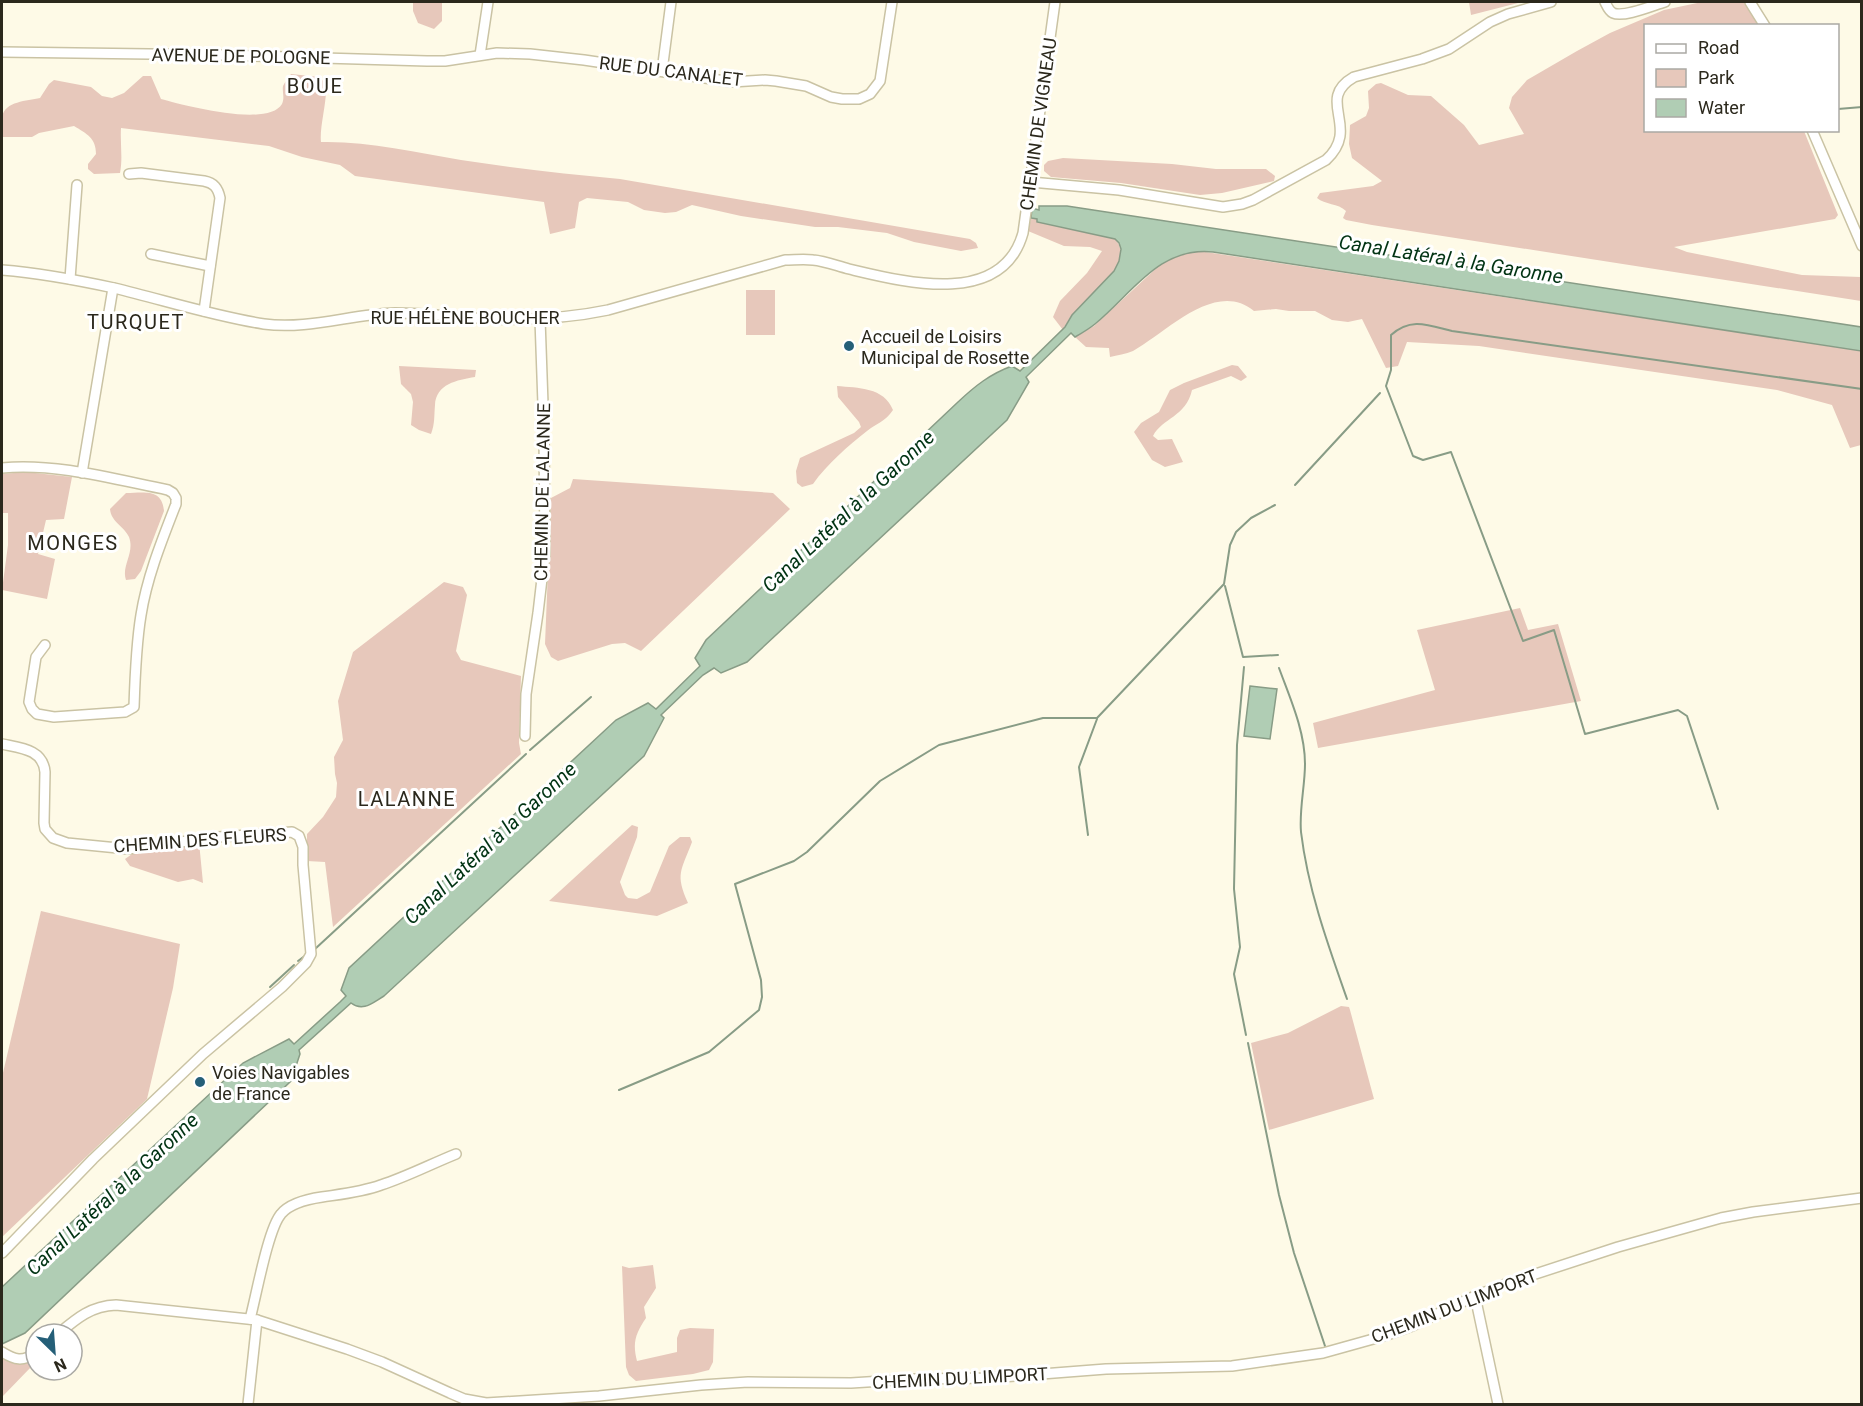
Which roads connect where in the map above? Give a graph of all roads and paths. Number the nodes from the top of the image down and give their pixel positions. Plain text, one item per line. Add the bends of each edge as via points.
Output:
1 (488, 2) edge
2 (671, 2) edge
3 (892, 2) edge
4 (1055, 2) edge
5 (1551, 2) edge
6 (1605, 2) edge
7 (1665, 2) edge
8 (1750, 2) edge
9 (1764, 24) edge
10 (2, 52) edge
11 (480, 55) junction
12 (662, 71) junction
13 (1813, 132) edge
14 (129, 174) dead end
15 (1031, 182) junction
16 (77, 185) dead end
17 (1019, 246) joint
18 (1862, 246) edge
19 (151, 254) dead end
20 (210, 266) junction
21 (2, 270) edge
22 (70, 279) junction
23 (113, 288) junction
24 (204, 311) junction
25 (540, 319) junction
26 (2, 468) edge
27 (82, 473) junction
28 (45, 645) dead end
29 (525, 736) dead end
30 (2, 744) edge
31 (456, 1154) dead end
32 (1862, 1198) edge
33 (2, 1253) edge
34 (1475, 1296) junction
35 (253, 1319) junction
36 (72, 1322) edge
37 (2, 1352) edge
38 (24, 1360) edge
39 (248, 1404) edge
40 (1498, 1404) edge

1 - 11 street
2 - 12 street
3 - 12 street, RUE DU CANALET via 880,81 873,91 859,99 842,99 806,86 776,81 732,82
4 - 15 street, CHEMIN DE VIGNEAU
5 - 15 street via 1490,22 1449,49 1345,82 1336,98 1341,134 1335,151 1326,160 1253,200 1223,207 1119,190
6 - 7 street via 1617,14
8 - 9 street
10 - 11 street, AVENUE DE POLOGNE via 427,61
11 - 12 street, RUE DU CANALET via 530,54
13 - 18 street
14 - 20 street via 141,172 204,181 217,188 220,198
15 - 17 street, CHEMIN DE VIGNEAU
16 - 22 street
17 - 25 street, RUE HÉLÈNE BOUCHER via 996,273 965,282 920,284 813,260 785,261 608,310
19 - 20 street
20 - 24 street
21 - 22 street, RUE HÉLÈNE BOUCHER
22 - 23 street, RUE HÉLÈNE BOUCHER
23 - 24 street, RUE HÉLÈNE BOUCHER
23 - 27 street
24 - 25 street, RUE HÉLÈNE BOUCHER via 285,326 393,313
25 - 29 street, CHEMIN DE LALANNE via 545,553 526,694
26 - 27 street via 40,467
27 - 28 street via 168,490 176,498 141,612 134,707 125,712 54,717 38,714 29,702 36,657
30 - 33 street, CHEMIN DES FLEURS via 31,751 41,758 45,765 44,823 49,834 67,843 128,849 218,837 292,832 299,836 311,954 282,987 203,1054 93,1159
31 - 35 street via 380,1186 313,1199 283,1212 273,1231
32 - 34 street, CHEMIN DU LIMPORT via 1721,1218 1618,1247
34 - 35 street, CHEMIN DU LIMPORT via 1384,1336 1323,1353 1252,1364 851,1383 748,1382 486,1403 457,1396 347,1349
34 - 40 street
35 - 36 street, CHEMIN DU LIMPORT via 116,1305 89,1310
35 - 39 street
37 - 38 street via 12,1359

